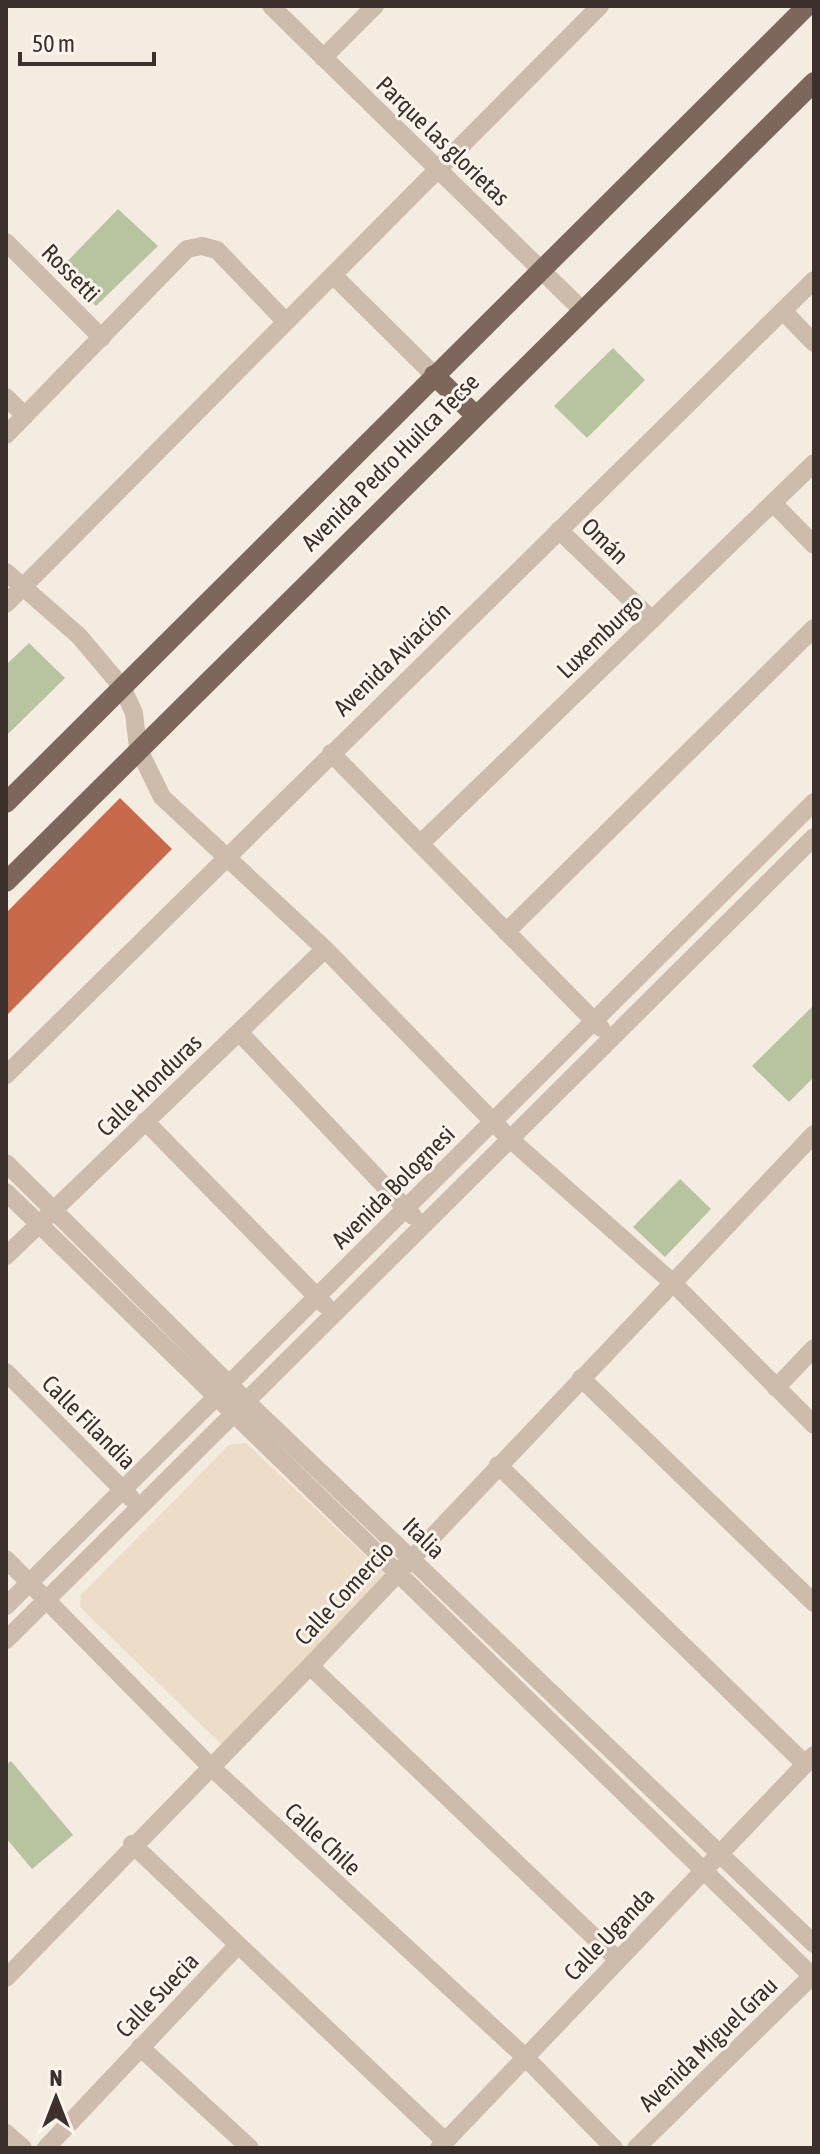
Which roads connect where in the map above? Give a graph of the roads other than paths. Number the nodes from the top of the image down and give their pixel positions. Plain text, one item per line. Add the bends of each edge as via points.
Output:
1 (271, 6) edge
2 (375, 6) edge
3 (600, 6) edge
4 (807, 6) edge
5 (323, 58) junction
6 (814, 82) edge
7 (439, 171) junction
8 (6, 242) edge
9 (541, 270) junction
10 (333, 275) junction
11 (814, 280) edge
12 (581, 309) junction
13 (783, 311) junction
14 (286, 322) junction
15 (102, 338) junction
16 (814, 343) edge
17 (434, 375) junction
18 (6, 397) edge
19 (475, 415) junction
20 (25, 416) junction
21 (6, 435) edge
22 (814, 463) edge
23 (773, 503) junction
24 (559, 530) junction
25 (814, 545) edge
26 (6, 572) edge
27 (22, 589) junction
28 (6, 604) edge
29 (652, 620) junction
30 (814, 628) edge
31 (122, 687) junction
32 (138, 748) junction
33 (331, 753) junction
34 (814, 802) edge
35 (6, 803) edge
36 (814, 837) edge
37 (420, 844) junction
38 (226, 856) junction
39 (6, 882) edge
40 (506, 932) junction
41 (325, 949) junction
42 (594, 1021) junction
43 (239, 1032) junction
44 (612, 1040) junction
45 (6, 1075) edge
46 (145, 1121) junction
47 (493, 1121) junction
48 (814, 1134) edge
49 (511, 1140) junction
50 (6, 1163) edge
51 (6, 1192) edge
52 (406, 1208) junction
53 (53, 1209) junction
54 (38, 1223) junction
55 (423, 1227) junction
56 (6, 1256) edge
57 (673, 1283) junction
58 (316, 1297) junction
59 (333, 1314) junction
60 (814, 1348) edge
61 (6, 1372) edge
62 (581, 1378) junction
63 (776, 1388) junction
64 (222, 1390) junction
65 (238, 1406) junction
66 (814, 1425) edge
67 (498, 1465) junction
68 (123, 1490) junction
69 (138, 1505) junction
70 (410, 1558) junction
71 (6, 1559) edge
72 (397, 1572) junction
73 (30, 1583) junction
74 (47, 1602) junction
75 (814, 1603) edge
76 (6, 1606) edge
77 (6, 1640) edge
78 (310, 1666) junction
79 (810, 1760) edge
80 (210, 1766) junction
81 (132, 1844) junction
82 (719, 1854) junction
83 (704, 1870) junction
84 (814, 1944) edge
85 (238, 1945) junction
86 (617, 1959) junction
87 (813, 1975) edge
88 (6, 1978) edge
89 (140, 2047) junction
90 (525, 2057) junction
91 (6, 2133) edge
92 (442, 2145) edge
93 (245, 2146) edge
94 (23, 2148) edge
95 (46, 2148) edge
96 (614, 2148) edge
97 (636, 2148) edge

1 - 5 street, Parque las glorietas
2 - 5 street
3 - 7 street
4 - 9 main road, Avenida Pedro Huilca Tecse
5 - 7 street, Parque las glorietas
6 - 12 main road, Avenida Pedro Huilca Tecse
7 - 9 street, Parque las glorietas
7 - 10 street
8 - 15 street, Rossetti
9 - 12 street, Parque las glorietas
9 - 17 main road, Avenida Pedro Huilca Tecse
10 - 14 street
10 - 17 street
11 - 13 street, Avenida Aviación
12 - 19 main road, Avenida Pedro Huilca Tecse
13 - 16 street
13 - 24 street, Avenida Aviación
14 - 15 street via 217,250 202,246 187,249
14 - 27 street
15 - 20 street
17 - 19 main road
17 - 31 main road, Avenida Pedro Huilca Tecse
18 - 20 street
19 - 32 main road, Avenida Pedro Huilca Tecse
20 - 21 street
22 - 23 street, Luxemburgo
23 - 25 street
23 - 29 street, Luxemburgo
24 - 29 street, Omán
24 - 33 street, Avenida Aviación
26 - 27 street
27 - 28 street
27 - 31 street via 79,636
29 - 37 street, Luxemburgo
30 - 40 street
31 - 32 street via 134,713
31 - 35 main road, Avenida Pedro Huilca Tecse
32 - 38 street via 162,797
32 - 39 main road, Avenida Pedro Huilca Tecse
33 - 37 street
33 - 38 street, Avenida Aviación
34 - 42 street, Avenida Bolognesi
36 - 44 street, Avenida Bolognesi
37 - 40 street
38 - 41 street
38 - 45 street, Avenida Aviación
40 - 42 street
41 - 43 street, Calle Honduras
41 - 47 street
42 - 44 street
42 - 47 street, Avenida Bolognesi
43 - 46 street, Calle Honduras
43 - 52 street
44 - 49 street, Avenida Bolognesi
46 - 53 street, Calle Honduras
46 - 58 street
47 - 49 street
47 - 52 street, Avenida Bolognesi
48 - 57 street, Calle Comercio
49 - 55 street, Avenida Bolognesi
49 - 57 street
50 - 53 street, Italia
51 - 54 street
52 - 55 street
52 - 58 street, Avenida Bolognesi
53 - 54 street, Calle Honduras
53 - 64 street, Italia
54 - 56 street, Calle Honduras
54 - 64 street
55 - 59 street, Avenida Bolognesi
57 - 62 street, Calle Comercio
57 - 63 street
58 - 59 street
58 - 64 street, Avenida Bolognesi
59 - 65 street, Avenida Bolognesi
60 - 63 street
61 - 68 street, Calle Filandia
62 - 67 street, Calle Comercio
62 - 75 street
63 - 66 street
64 - 65 street, Italia
64 - 68 street, Avenida Bolognesi
65 - 69 street, Avenida Bolognesi
65 - 70 street, Italia
65 - 72 street
67 - 70 street, Calle Comercio
67 - 79 street
68 - 69 street, Calle Filandia
68 - 73 street, Avenida Bolognesi
69 - 74 street, Avenida Bolognesi
70 - 72 street, Calle Comercio
70 - 82 street, Italia
71 - 73 street, Calle Chile
72 - 78 street, Calle Comercio
72 - 83 street
73 - 74 street, Calle Chile
73 - 76 street, Avenida Bolognesi
74 - 77 street, Avenida Bolognesi
74 - 80 street, Calle Chile
78 - 80 street, Calle Comercio
78 - 86 street
79 - 82 street, Calle Uganda
80 - 81 street, Calle Comercio
80 - 90 street, Calle Chile
81 - 85 street
81 - 88 street, Calle Comercio
82 - 83 street, Calle Uganda
82 - 84 street, Italia
83 - 86 street, Calle Uganda
83 - 87 street
85 - 89 street, Calle Suecia
85 - 92 street
86 - 90 street, Calle Uganda
87 - 97 street, Avenida Miguel Grau
89 - 93 street
89 - 95 street, Calle Suecia
90 - 92 street, Calle Uganda
90 - 96 street, Calle Chile
91 - 94 street

